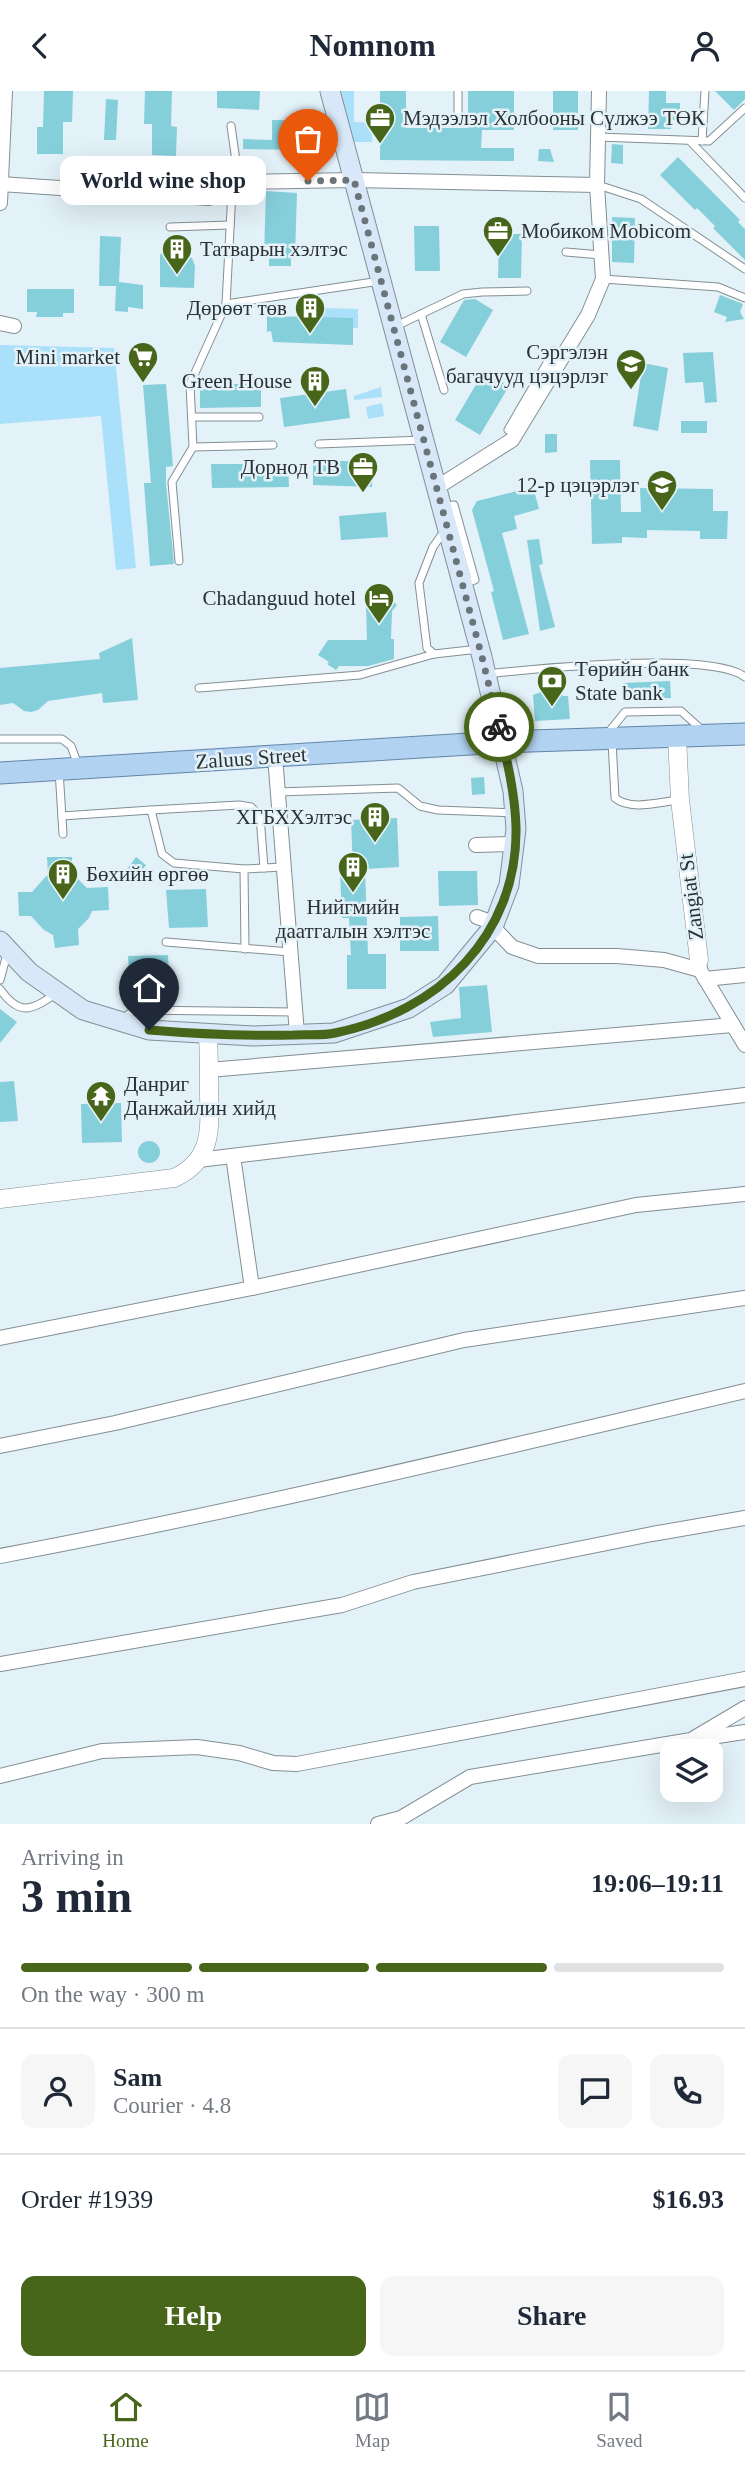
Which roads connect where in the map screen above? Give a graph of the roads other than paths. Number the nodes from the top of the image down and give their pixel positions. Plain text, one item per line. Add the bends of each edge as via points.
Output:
1 (5, 91) edge
2 (330, 91) edge
3 (458, 91) edge
4 (599, 91) edge
5 (705, 91) edge
6 (745, 108) edge
7 (458, 114) dead end
8 (231, 126) dead end
9 (598, 137) junction
10 (691, 141) junction
11 (702, 141) junction
12 (354, 180) junction
13 (0, 184) edge
14 (597, 185) junction
15 (236, 186) junction
16 (745, 198) edge
17 (0, 203) edge
18 (230, 225) junction
19 (170, 227) dead end
20 (566, 252) dead end
21 (601, 255) junction
22 (745, 269) edge
23 (603, 279) junction
24 (381, 281) junction
25 (527, 291) dead end
26 (745, 298) edge
27 (226, 304) junction
28 (421, 314) junction
29 (393, 327) junction
30 (554, 351) dead end
31 (444, 390) dead end
32 (524, 411) junction
33 (192, 417) junction
34 (259, 417) dead end
35 (508, 430) dead end
36 (423, 440) junction
37 (319, 444) dead end
38 (273, 445) dead end
39 (193, 447) junction
40 (436, 488) junction
41 (444, 517) junction
42 (179, 561) dead end
43 (480, 649) junction
44 (434, 654) junction
45 (486, 674) junction
46 (745, 677) edge
47 (199, 688) dead end
48 (706, 734) junction
49 (745, 734) edge
50 (677, 736) junction
51 (608, 738) junction
52 (0, 739) edge
53 (502, 742) junction
54 (275, 756) junction
55 (69, 769) junction
56 (0, 773) edge
57 (278, 792) junction
58 (680, 800) junction
59 (151, 810) junction
60 (515, 813) junction
61 (62, 815) junction
62 (63, 834) dead end
63 (514, 844) junction
64 (476, 845) dead end
65 (284, 867) junction
66 (264, 868) junction
67 (244, 869) junction
68 (488, 922) junction
69 (166, 942) dead end
70 (4, 946) edge
71 (245, 949) junction
72 (291, 952) junction
73 (701, 970) junction
74 (745, 975) edge
75 (0, 980) edge
76 (0, 989) edge
77 (58, 993) junction
78 (295, 1012) junction
79 (121, 1022) junction
80 (733, 1025) junction
81 (297, 1034) junction
82 (208, 1035) junction
83 (745, 1044) edge
84 (209, 1070) junction
85 (745, 1095) edge
86 (233, 1156) junction
87 (198, 1160) junction
88 (745, 1194) edge
89 (0, 1199) edge
90 (252, 1288) junction
91 (745, 1298) edge
92 (0, 1338) edge
93 (745, 1391) edge
94 (0, 1446) edge
95 (745, 1518) edge
96 (0, 1556) edge
97 (0, 1664) edge
98 (745, 1679) edge
99 (745, 1709) edge
100 (745, 1732) edge
101 (693, 1739) edge
102 (698, 1739) edge
103 (660, 1745) edge
104 (0, 1776) edge
105 (378, 1824) edge

1 - 13 street
2 - 12 main road
3 - 7 lane
4 - 9 street
5 - 11 lane
6 - 11 lane via 709,141
8 - 15 lane
9 - 10 lane
9 - 14 street
10 - 11 lane
10 - 16 lane
12 - 14 street
12 - 15 street
12 - 24 main road
13 - 15 street via 209,198
13 - 17 street
14 - 21 street
14 - 22 lane via 641,199
15 - 18 lane
18 - 19 lane
18 - 27 lane
20 - 21 lane
21 - 23 street
23 - 26 lane via 718,287
23 - 32 street via 589,315
24 - 27 lane
24 - 29 main road
25 - 28 lane via 463,294
27 - 33 lane via 190,384
28 - 29 lane
28 - 31 lane
29 - 36 main road
30 - 32 lane
32 - 35 lane
32 - 40 street via 512,440
33 - 34 lane
33 - 39 lane
36 - 37 lane
36 - 40 main road
38 - 39 lane
39 - 42 lane via 172,482
40 - 41 main road
41 - 43 main road
41 - 44 lane via 419,583 426,648
43 - 44 lane
43 - 45 main road
44 - 47 lane via 360,675
45 - 46 lane via 565,666 707,665 738,671
45 - 53 main road
48 - 49 main road, Zaluus Street
48 - 50 main road, Zaluus Street
48 - 51 lane via 681,711 625,712
50 - 51 main road, Zaluus Street
50 - 58 street, Zangiat St
51 - 53 main road, Zaluus Street
51 - 58 lane via 615,798 631,805
52 - 55 lane via 62,739 71,745
53 - 54 main road, Zaluus Street
53 - 60 main road
54 - 55 main road, Zaluus Street
54 - 57 street
55 - 56 main road, Zaluus Street
55 - 61 lane
57 - 60 lane via 398,788 420,806 438,810
57 - 65 street
58 - 73 street, Zangiat St
59 - 61 lane
59 - 66 lane via 251,807 260,816
59 - 67 lane via 162,854 174,863
60 - 63 main road
61 - 62 lane
63 - 64 street
63 - 68 main road via 509,885
65 - 66 lane
65 - 72 street
66 - 67 lane
67 - 71 lane
68 - 73 street via 512,947 538,956 664,960
68 - 81 main road via 445,985 409,1008 334,1033
69 - 71 lane
70 - 75 lane
70 - 77 main road
71 - 72 lane
72 - 78 street
73 - 74 street
73 - 80 street, Zangiat St
76 - 77 lane via 23,1009 34,1008
77 - 79 main road via 83,1010
78 - 79 lane via 134,1010
78 - 81 street
79 - 82 main road via 149,1030
80 - 83 street, Zangiat St
80 - 84 street
81 - 82 main road
82 - 84 street
84 - 87 street via 210,1129
85 - 86 street
86 - 87 street
86 - 90 street
87 - 89 street via 174,1178
88 - 90 street via 636,1205
90 - 92 street
91 - 94 street via 464,1340
93 - 96 street via 131,1531
95 - 97 street via 413,1582 342,1605
98 - 104 street via 297,1764 197,1747 102,1751
99 - 101 street
100 - 102 street
103 - 105 street via 470,1777 401,1818

